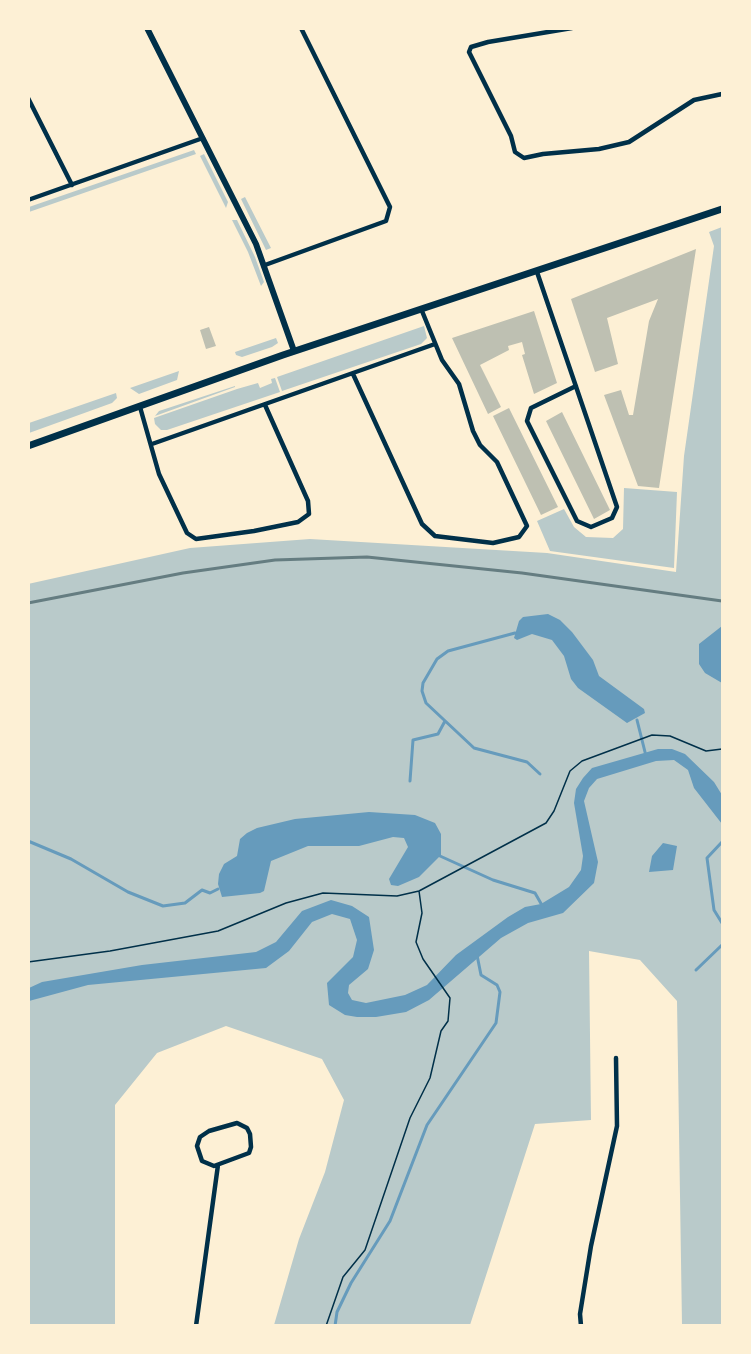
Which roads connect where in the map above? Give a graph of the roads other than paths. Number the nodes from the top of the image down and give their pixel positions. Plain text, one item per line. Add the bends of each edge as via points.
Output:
1 (147, 28) edge
2 (301, 28) edge
3 (572, 28) edge
4 (723, 94) edge
5 (28, 98) edge
6 (203, 138) junction
7 (72, 185) junction
8 (28, 200) edge
9 (723, 208) edge
10 (265, 265) junction
11 (537, 272) junction
12 (422, 310) junction
13 (435, 344) junction
14 (294, 351) junction
15 (353, 374) junction
16 (576, 386) junction
17 (266, 405) junction
18 (140, 407) junction
19 (152, 444) junction
20 (28, 446) edge
21 (616, 1058) dead end
22 (218, 1165) junction
23 (196, 1326) edge
24 (581, 1326) edge

1 - 6 street
2 - 10 street via 390,207 386,221
3 - 4 street via 488,42 471,47 469,52 511,136 515,152 524,158 629,142 694,100
5 - 7 street
6 - 7 street
6 - 10 street
7 - 8 street
9 - 11 main road
10 - 14 street
11 - 12 main road
11 - 16 street
12 - 13 street
12 - 14 main road
13 - 15 street
13 - 15 street via 459,384 480,445 497,462 527,526 519,537 493,543 435,536 422,524
14 - 18 main road
15 - 17 street
16 - 16 street via 617,507 612,518 591,527 577,521 527,422 531,408
17 - 19 street
17 - 19 street via 308,501 309,514 298,522 196,539 187,533 159,474
18 - 19 street
18 - 20 main road
21 - 24 street via 617,1126 591,1246
22 - 22 street via 249,1154 250,1134 243,1125 232,1124 200,1137 197,1146 202,1161 209,1166
22 - 23 street

